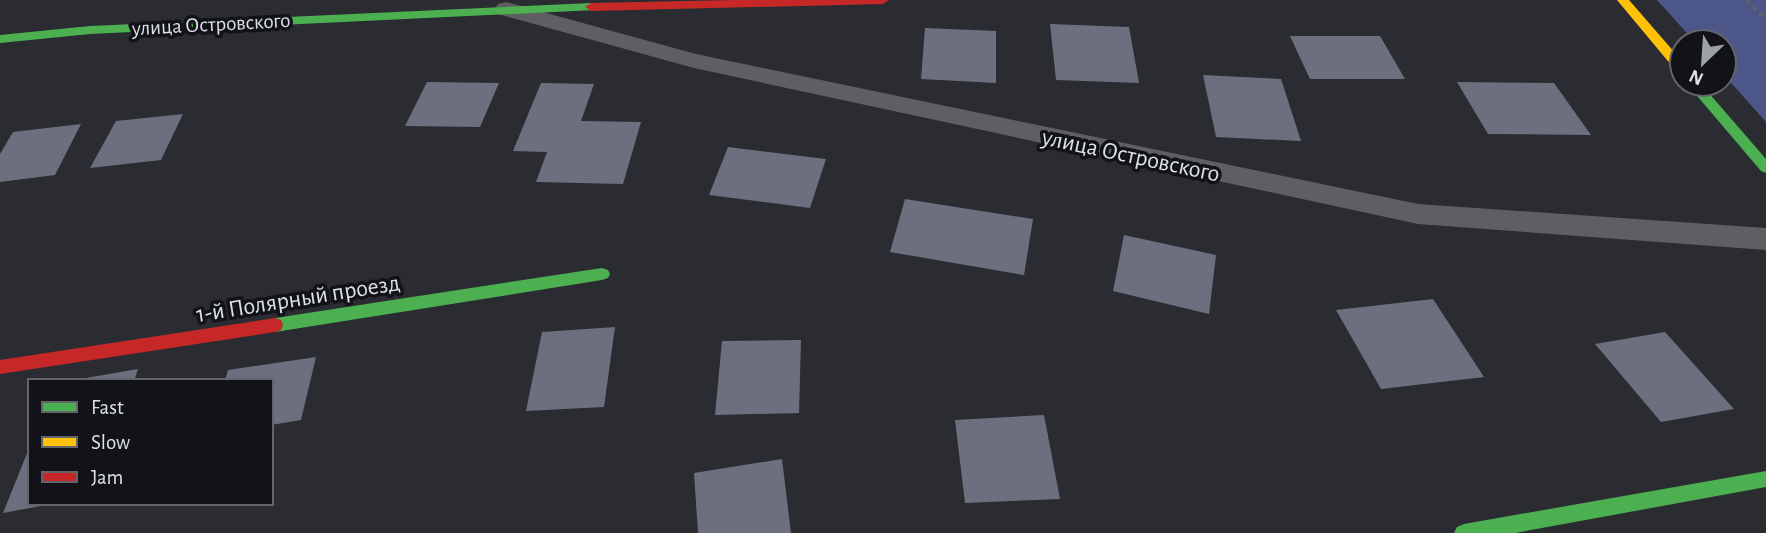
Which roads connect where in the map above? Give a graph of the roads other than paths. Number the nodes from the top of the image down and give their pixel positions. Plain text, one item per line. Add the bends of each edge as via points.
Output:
1 (883, 0) edge
2 (1623, 0) edge
3 (506, 9) junction
4 (0, 39) edge
5 (1668, 53) edge
6 (1706, 98) edge
7 (1766, 169) edge
8 (1766, 239) edge
9 (602, 274) dead end
10 (0, 367) edge
11 (1766, 479) edge
12 (1464, 533) edge

1 - 3 street, улица Островского
2 - 5 street
3 - 4 street, улица Островского via 90,30
3 - 8 lane, улица Островского via 694,61 1418,214
6 - 7 street
9 - 10 street, 1-й Полярный проезд
11 - 12 street

